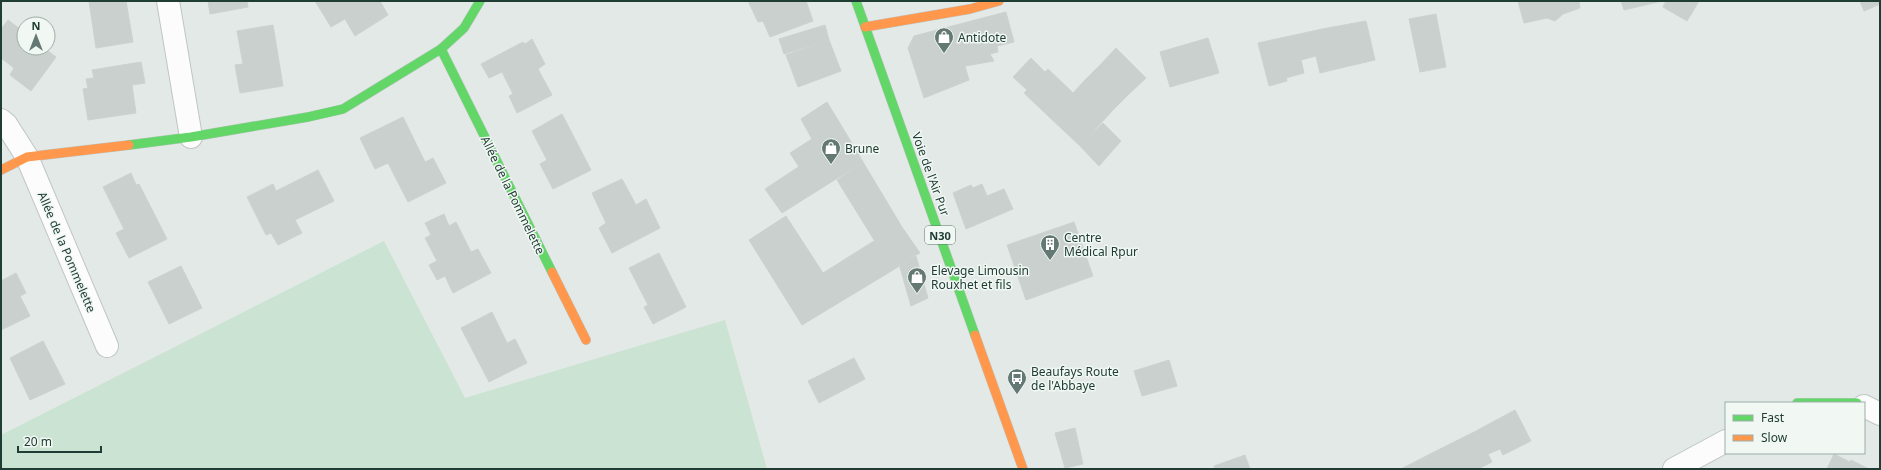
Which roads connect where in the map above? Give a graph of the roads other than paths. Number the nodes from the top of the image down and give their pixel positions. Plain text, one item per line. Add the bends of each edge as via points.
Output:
1 (168, 1) edge
2 (480, 1) edge
3 (856, 1) edge
4 (999, 1) edge
5 (865, 27) junction
6 (441, 49) junction
7 (1, 120) edge
8 (191, 137) junction
9 (27, 157) junction
10 (1, 170) edge
11 (586, 340) dead end
12 (107, 346) dead end
13 (1865, 406) edge
14 (1880, 414) edge
15 (1725, 442) edge
16 (1023, 469) edge
17 (1674, 469) edge

1 - 8 street
2 - 6 street via 464,28
3 - 5 street, Voie de l'Air Pur / N30
4 - 5 street via 970,9
5 - 16 street, Voie de l'Air Pur / N30
6 - 8 street via 343,109
6 - 11 street, Allée de la Pommelette
7 - 9 street, Allée de la Pommelette
8 - 9 street
9 - 10 street
9 - 12 street, Allée de la Pommelette
13 - 14 street
15 - 17 street

